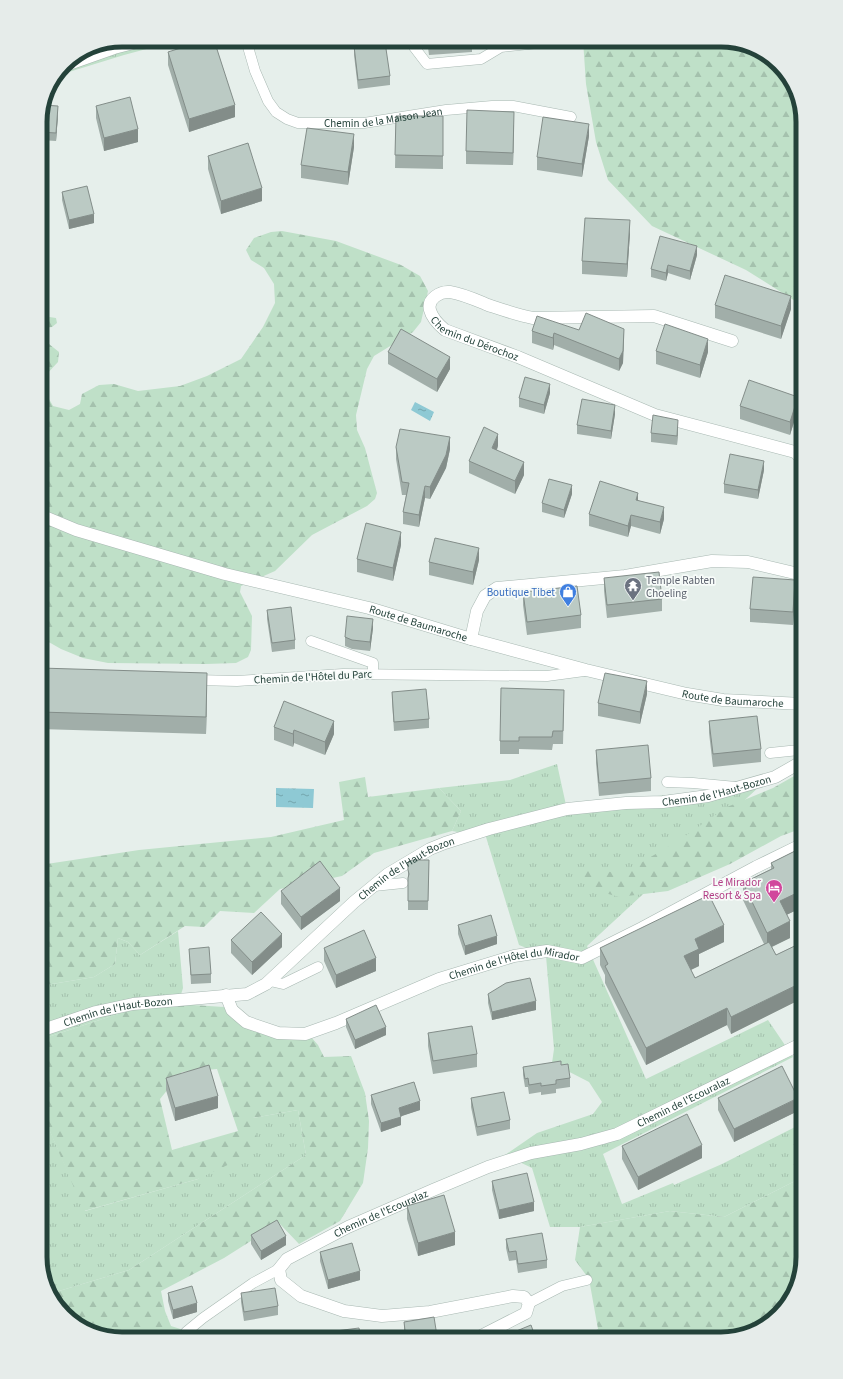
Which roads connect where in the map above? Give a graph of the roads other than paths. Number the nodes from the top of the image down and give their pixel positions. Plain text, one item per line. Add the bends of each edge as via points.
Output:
1 (118, 47) edge
2 (248, 47) edge
3 (414, 47) edge
4 (501, 47) edge
5 (80, 60) edge
6 (571, 117) dead end
7 (732, 341) dead end
8 (796, 454) edge
9 (47, 518) edge
10 (796, 573) edge
11 (471, 639) junction
12 (311, 641) dead end
13 (586, 670) junction
14 (373, 674) junction
15 (184, 680) edge
16 (796, 704) edge
17 (796, 750) edge
18 (770, 753) dead end
19 (796, 765) edge
20 (667, 782) dead end
21 (742, 788) junction
22 (796, 848) edge
23 (403, 883) dead end
24 (374, 886) junction
25 (318, 967) dead end
26 (270, 981) junction
27 (226, 995) junction
28 (47, 1029) edge
29 (796, 1046) edge
30 (279, 1269) junction
31 (587, 1280) dead end
32 (529, 1303) junction
33 (186, 1332) edge
34 (489, 1332) edge

1 - 5 street
2 - 6 lane, Chemin de la Maison Jean via 268,101 276,112 298,123 364,123 453,109 492,106 513,106
3 - 4 lane via 428,64 481,59
7 - 8 street, Chemin du Dérochoz via 654,316 533,318 449,292 435,296 430,303 434,319 445,330 518,357 655,415
9 - 11 street, Route de Baumaroche via 76,530 225,574 369,608
10 - 11 street via 748,562 712,561 625,576 497,588 485,596 477,611
11 - 13 street, Route de Baumaroche
12 - 14 lane via 372,663
13 - 14 lane, Chemin de l'Hôtel du Parc via 547,676
13 - 16 street, Route de Baumaroche via 723,700
14 - 15 lane, Chemin de l'Hôtel du Parc via 237,681
17 - 18 lane
19 - 21 street, Chemin de l'Haut-Bozon via 775,777
20 - 21 lane via 693,782
21 - 24 street, Chemin de l'Haut-Bozon via 663,802 567,809 489,829 430,849 388,874
22 - 27 street, Chemin de l'Hôtel du Mirador via 582,958 547,951 514,956 439,978 336,1023 304,1034 278,1033 246,1022 232,1010
23 - 24 lane
24 - 26 street, Chemin de l'Haut-Bozon
25 - 26 lane via 284,984
26 - 27 street, Chemin de l'Haut-Bozon via 247,994
27 - 28 street, Chemin de l'Haut-Bozon via 133,1004 96,1012
29 - 30 street, Chemin de l'Ecouralaz via 617,1134 531,1153 488,1167 433,1190 348,1227 287,1259
30 - 32 street via 281,1280 301,1296 344,1311 382,1316 430,1312 513,1296 524,1297
30 - 33 lane via 253,1283
31 - 32 lane via 562,1286
32 - 34 street via 526,1314

